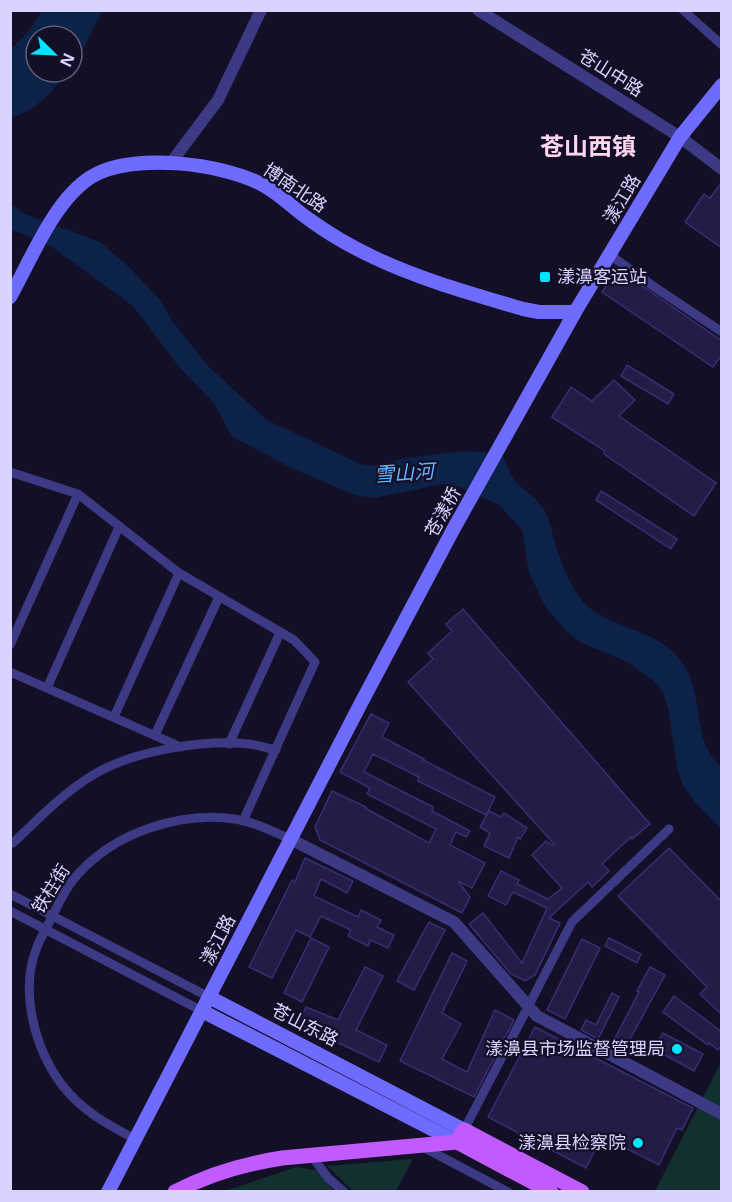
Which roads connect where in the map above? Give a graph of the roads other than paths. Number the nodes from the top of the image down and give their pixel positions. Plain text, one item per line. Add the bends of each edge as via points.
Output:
1 (261, 10) edge
2 (478, 10) edge
3 (683, 10) edge
4 (722, 45) edge
5 (722, 85) edge
6 (680, 137) junction
7 (170, 164) junction
8 (722, 170) edge
9 (610, 255) junction
10 (10, 297) edge
11 (574, 312) junction
12 (722, 332) edge
13 (561, 337) joint
14 (10, 472) edge
15 (78, 494) junction
16 (119, 527) junction
17 (179, 573) junction
18 (219, 597) junction
19 (280, 633) junction
20 (10, 645) edge
21 (10, 672) edge
22 (47, 688) junction
23 (360, 705) joint
24 (114, 717) junction
25 (155, 735) junction
26 (229, 744) junction
27 (182, 747) junction
28 (276, 750) junction
29 (243, 821) junction
30 (669, 829) dead end
31 (290, 839) junction
32 (13, 843) dead end
33 (10, 894) edge
34 (10, 911) edge
35 (53, 916) junction
36 (46, 929) junction
37 (209, 997) junction
38 (527, 1006) junction
39 (202, 1011) junction
40 (722, 1113) edge
41 (461, 1136) junction
42 (135, 1139) junction
43 (421, 1146) junction
44 (311, 1155) junction
45 (108, 1191) edge
46 (175, 1191) edge
47 (344, 1191) edge
48 (508, 1191) edge
49 (551, 1191) edge
50 (582, 1191) edge

1 - 7 street via 218,100
2 - 6 street, 苍山中路
3 - 4 street
5 - 6 main road, 漾江路
6 - 8 street, 苍山中路
6 - 9 main road, 漾江路
7 - 10 main road, 博南北路 via 131,164 97,174 75,191
7 - 11 main road, 博南北路 via 219,169 257,182 311,221 406,272 523,309
9 - 11 main road, 漾江路
9 - 12 street
11 - 13 main road, 漾江路
13 - 23 main road, 苍漾桥
14 - 15 street
15 - 16 street
15 - 20 street
16 - 17 street
16 - 22 street
17 - 18 street
17 - 24 street
18 - 19 street
18 - 25 street
19 - 26 street
19 - 28 street via 294,640 315,662
21 - 22 street
22 - 24 street
23 - 31 main road, 漾江路
24 - 25 street
25 - 27 street
26 - 27 street
26 - 28 street
27 - 32 street via 132,756 93,775 51,806
28 - 29 street
29 - 31 street, 铁柱街
29 - 35 street, 铁柱街 via 192,819 124,839 80,872
30 - 38 street via 572,922
31 - 37 main road, 漾江路
31 - 38 street via 454,922
33 - 35 street, 苍山东路
34 - 36 street, 苍山东路
35 - 36 street, 铁柱街
35 - 37 street, 苍山东路
36 - 39 street, 苍山东路
36 - 42 street, 铁柱街 via 36,948 30,985 36,1035 47,1061 83,1107
37 - 39 main road, 漾江路
37 - 41 main road, 苍山东路
38 - 40 street via 548,1023
38 - 41 street
39 - 41 main road, 苍山东路
39 - 42 main road, 漾江路
41 - 43 main road
41 - 49 main road, 苍山东路
41 - 50 main road, 苍山东路
42 - 45 main road, 漾江路
43 - 44 main road
43 - 48 street
44 - 46 main road via 231,1168
44 - 47 street via 328,1178

